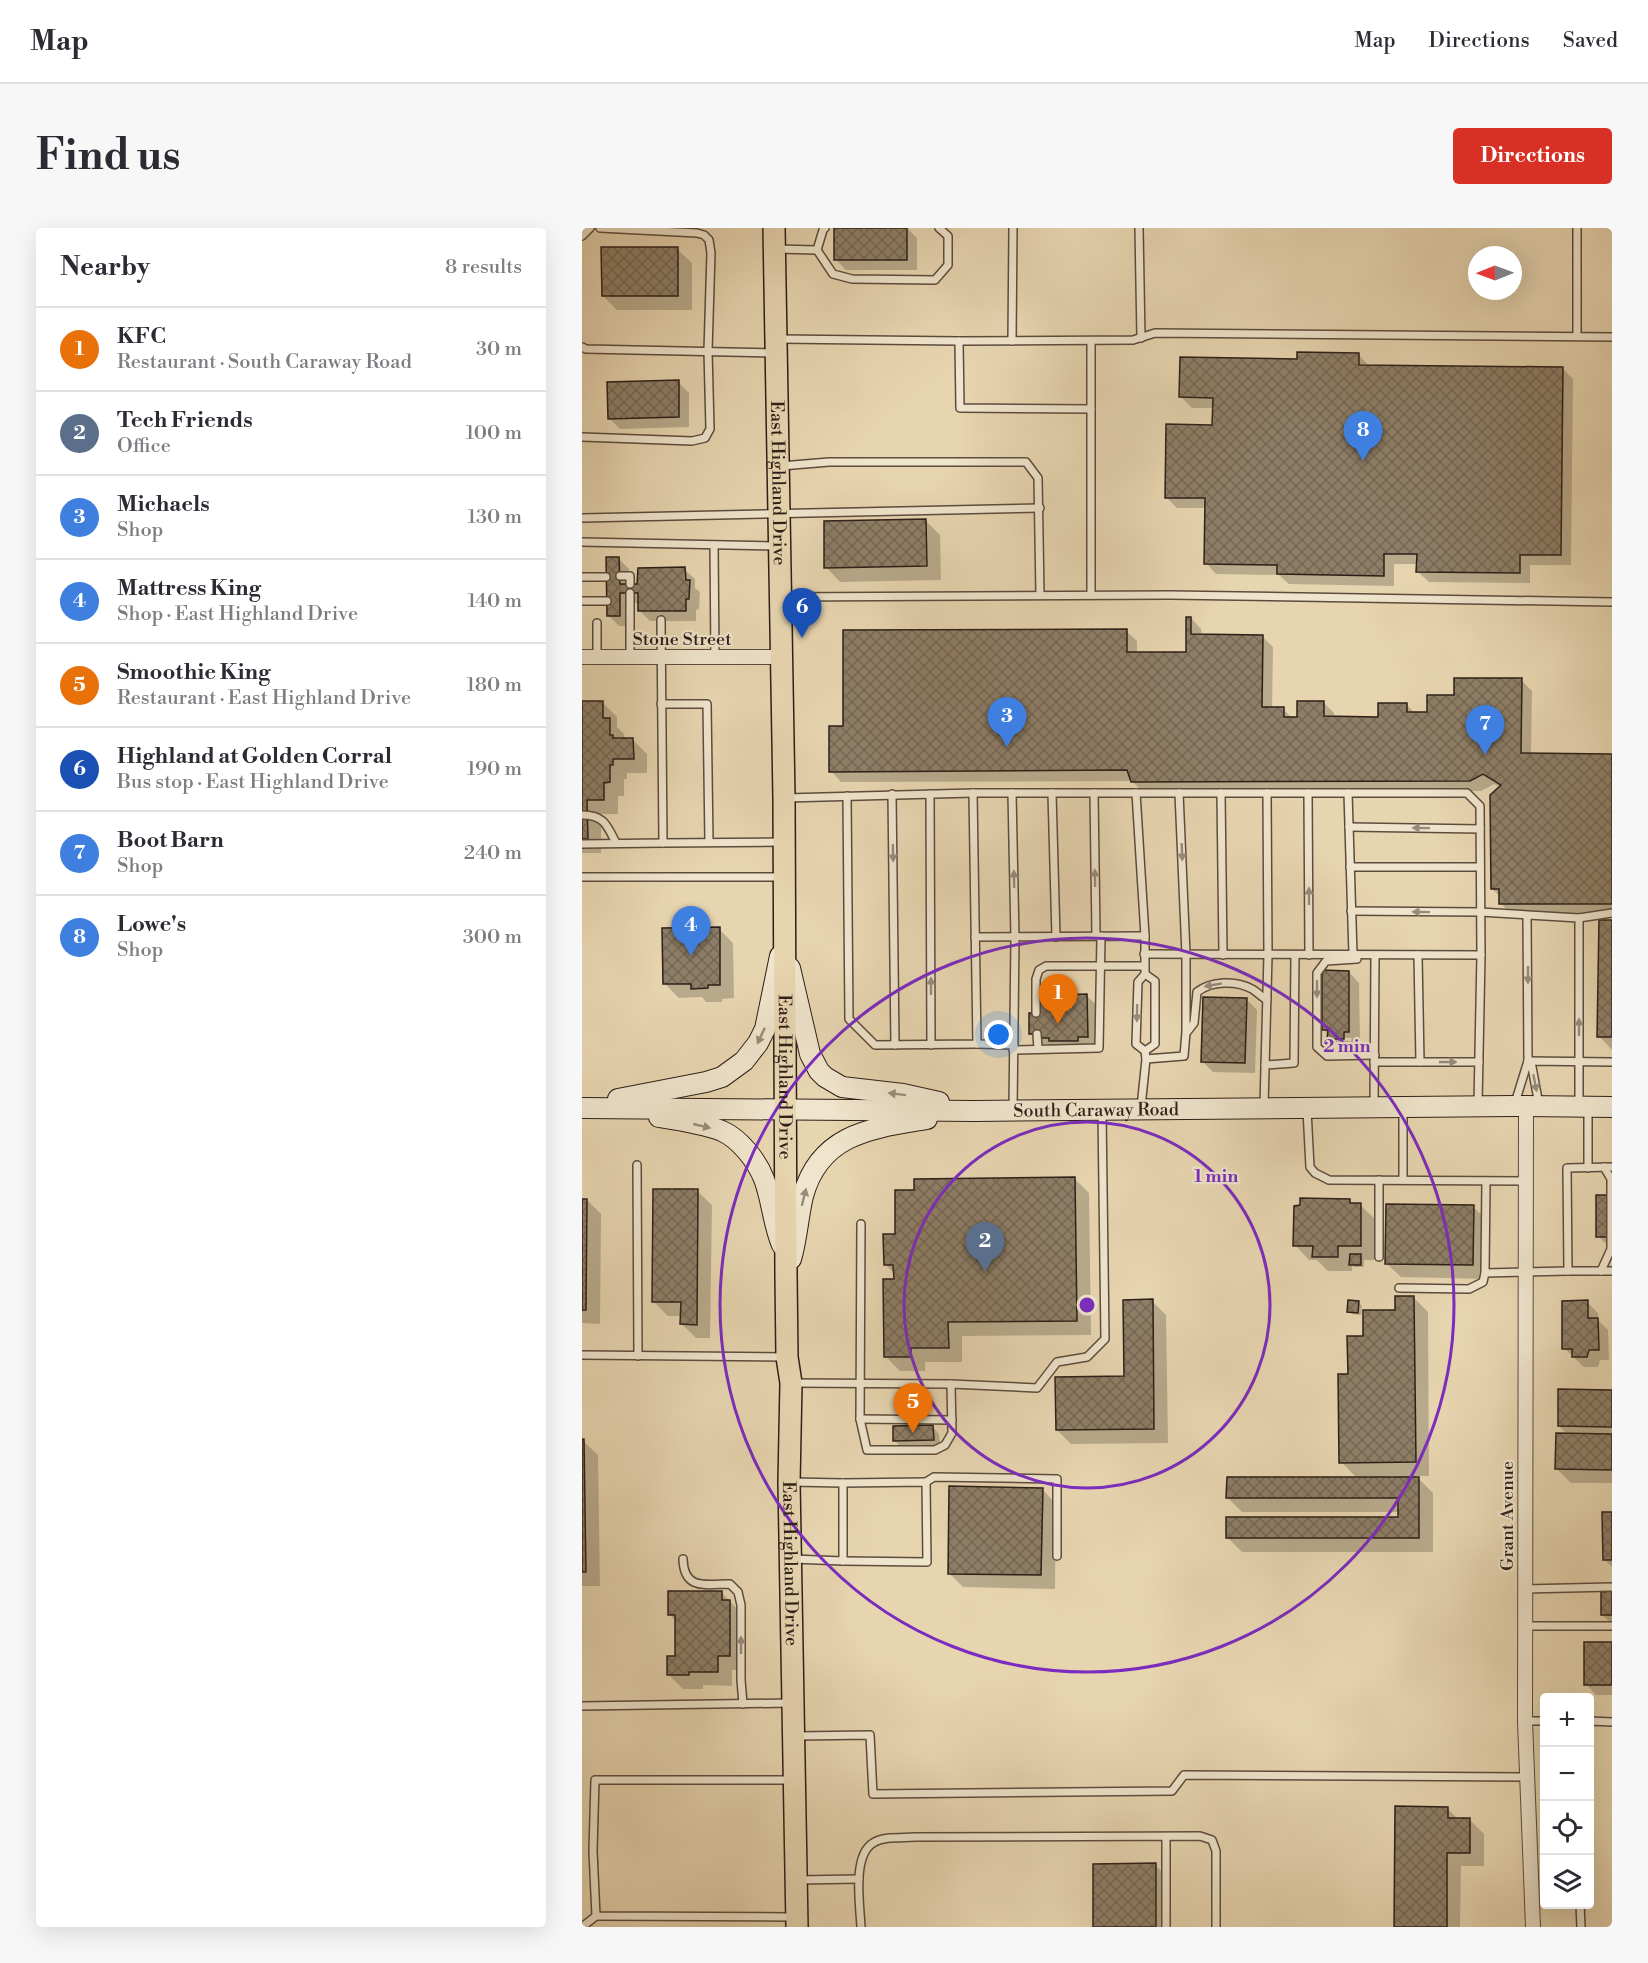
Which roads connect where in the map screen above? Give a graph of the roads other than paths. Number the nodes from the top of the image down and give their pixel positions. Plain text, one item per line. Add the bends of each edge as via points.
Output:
1 (590, 228) edge
2 (600, 228) edge
3 (825, 228) edge
4 (939, 228) edge
5 (1013, 228) edge
6 (1139, 228) edge
7 (1577, 228) edge
8 (674, 230) edge
9 (582, 236) edge
10 (774, 238) edge
11 (817, 250) junction
12 (1577, 336) junction
13 (1612, 337) edge
14 (1141, 338) junction
15 (1091, 340) junction
16 (959, 341) junction
17 (1012, 341) junction
18 (777, 346) junction
19 (582, 347) edge
20 (708, 351) junction
21 (1091, 409) junction
22 (582, 437) edge
23 (778, 466) junction
24 (1040, 508) junction
25 (779, 513) junction
26 (582, 518) edge
27 (582, 542) edge
28 (714, 545) junction
29 (779, 546) junction
30 (620, 576) dead end
31 (582, 577) edge
32 (606, 577) dead end
33 (630, 584) dead end
34 (1040, 595) junction
35 (1091, 595) junction
36 (780, 597) junction
37 (582, 601) edge
38 (607, 601) dead end
39 (620, 602) dead end
40 (1612, 602) edge
41 (661, 620) dead end
42 (597, 623) dead end
43 (582, 657) edge
44 (597, 657) junction
45 (630, 657) junction
46 (660, 657) junction
47 (781, 657) junction
48 (715, 658) junction
49 (661, 705) junction
50 (973, 793) junction
51 (1012, 793) junction
52 (1052, 793) junction
53 (1094, 793) junction
54 (1136, 793) junction
55 (1179, 793) junction
56 (1221, 793) junction
57 (1267, 793) junction
58 (1308, 793) junction
59 (1348, 793) junction
60 (892, 794) junction
61 (930, 794) junction
62 (847, 796) junction
63 (784, 798) junction
64 (582, 815) edge
65 (1349, 827) junction
66 (1480, 829) junction
67 (710, 842) junction
68 (783, 842) junction
69 (616, 843) junction
70 (663, 843) junction
71 (582, 844) edge
72 (1350, 867) junction
73 (1480, 867) junction
74 (582, 877) edge
75 (783, 877) junction
76 (1351, 911) junction
77 (1480, 912) junction
78 (1612, 913) edge
79 (1527, 916) junction
80 (1579, 918) junction
81 (1098, 936) junction
82 (1145, 936) junction
83 (975, 937) junction
84 (1056, 937) junction
85 (1015, 938) junction
86 (783, 939) junction
87 (1144, 954) junction
88 (1186, 954) junction
89 (1223, 955) junction
90 (1268, 955) junction
91 (1295, 955) junction
92 (1309, 955) junction
93 (1353, 955) junction
94 (1418, 955) junction
95 (1481, 956) junction
96 (1375, 957) junction
97 (1100, 967) junction
98 (1144, 970) junction
99 (1267, 1000) junction
100 (1036, 1013) dead end
101 (1186, 1032) junction
102 (1037, 1034) dead end
103 (977, 1044) junction
104 (895, 1045) junction
105 (931, 1045) junction
106 (1014, 1047) junction
107 (1038, 1049) junction
108 (1145, 1055) junction
109 (1375, 1058) junction
110 (1420, 1062) junction
111 (1479, 1062) junction
112 (1528, 1062) junction
113 (1579, 1062) junction
114 (1612, 1062) edge
115 (1265, 1065) junction
116 (1478, 1106) junction
117 (1526, 1106) junction
118 (582, 1107) edge
119 (1374, 1107) junction
120 (1403, 1107) junction
121 (1583, 1107) junction
122 (1612, 1107) edge
123 (1264, 1108) junction
124 (1307, 1108) junction
125 (784, 1109) junction
126 (1141, 1109) junction
127 (1013, 1110) junction
128 (1102, 1110) junction
129 (975, 1111) junction
130 (637, 1165) dead end
131 (1608, 1167) edge
132 (1588, 1168) junction
133 (1379, 1180) junction
134 (1403, 1180) junction
135 (1486, 1181) junction
136 (1526, 1181) junction
137 (861, 1224) dead end
138 (1379, 1257) dead end
139 (786, 1265) junction
140 (1568, 1271) junction
141 (1600, 1271) junction
142 (1612, 1271) edge
143 (1525, 1272) junction
144 (1485, 1273) junction
145 (1399, 1288) dead end
146 (582, 1355) edge
147 (638, 1356) junction
148 (787, 1357) junction
149 (791, 1383) junction
150 (860, 1383) junction
151 (951, 1384) junction
152 (860, 1419) junction
153 (952, 1420) junction
154 (789, 1482) junction
155 (926, 1482) junction
156 (843, 1483) junction
157 (1057, 1556) dead end
158 (683, 1559) dead end
159 (790, 1559) junction
160 (843, 1561) junction
161 (1612, 1587) edge
162 (1524, 1589) junction
163 (1525, 1626) junction
164 (1612, 1626) edge
165 (792, 1703) junction
166 (743, 1704) junction
167 (582, 1706) edge
168 (1525, 1721) junction
169 (1540, 1721) edge
170 (1594, 1721) edge
171 (1612, 1722) edge
172 (792, 1736) junction
173 (1527, 1777) junction
174 (794, 1780) junction
175 (1166, 1837) junction
176 (859, 1879) junction
177 (795, 1881) junction
178 (1580, 1909) edge
179 (597, 1916) junction
180 (796, 1922) edge
181 (582, 1927) edge
182 (861, 1927) edge
183 (1166, 1927) edge
184 (1216, 1927) edge
185 (1533, 1927) edge
186 (1581, 1927) edge

1 - 9 lane
2 - 8 lane
3 - 11 lane
4 - 11 lane via 948,236 948,265 935,280 852,279 833,274
5 - 17 lane
6 - 14 lane
7 - 12 lane
8 - 20 lane via 697,233 709,240
10 - 11 lane
10 - 18 main road, East Highland Drive
12 - 13 lane
12 - 14 lane via 1155,333
14 - 15 lane
15 - 17 lane
15 - 21 lane
16 - 17 lane
16 - 18 lane
16 - 21 lane via 960,408
18 - 20 lane
18 - 23 main road, East Highland Drive
19 - 20 lane
20 - 22 lane via 710,429 705,438 692,441
21 - 35 lane
23 - 24 lane via 829,462 1026,462 1038,478
23 - 25 main road, East Highland Drive
24 - 25 lane
24 - 34 lane
25 - 26 lane
25 - 29 main road, East Highland Drive
27 - 28 lane
28 - 29 lane
28 - 48 lane
29 - 36 main road, East Highland Drive
30 - 33 lane via 630,576
31 - 32 lane
34 - 35 lane
34 - 36 lane
35 - 40 lane
36 - 47 main road, East Highland Drive
37 - 38 lane
39 - 45 lane via 630,597
41 - 46 lane
42 - 44 lane
43 - 44 street, Stone Street
44 - 45 street, Stone Street
45 - 46 street, Stone Street
46 - 48 street, Stone Street
46 - 49 lane
47 - 48 street, Stone Street
47 - 63 main road, East Highland Drive
49 - 67 lane via 706,704
49 - 70 lane
50 - 51 lane
50 - 61 lane
50 - 83 lane
51 - 52 lane
85 -> 51 lane
52 - 53 lane
52 - 84 lane
53 - 54 lane
81 -> 53 lane
54 - 55 lane
54 - 82 lane
55 - 56 lane
55 -> 88 lane
56 - 57 lane
56 - 89 lane
57 - 58 lane
57 - 90 lane
58 - 59 lane
92 -> 58 lane
59 - 65 lane
59 - 66 lane via 1467,793 1480,806
60 - 61 lane
60 - 62 lane
60 -> 104 lane
105 -> 61 lane
62 - 63 lane
62 - 104 lane via 849,1019 875,1045
63 - 68 main road, East Highland Drive
64 - 69 lane via 595,815 606,824
66 -> 65 lane
65 - 72 lane
66 - 73 lane
67 - 68 lane
67 - 70 lane
68 - 75 main road, East Highland Drive
69 - 70 lane
69 - 71 lane
72 - 73 lane
72 - 76 lane
73 - 77 lane
74 - 75 lane
75 - 86 main road, East Highland Drive
77 -> 76 lane
76 - 93 lane
77 - 79 lane
77 - 95 lane
78 - 80 lane
79 - 80 lane
79 -> 112 lane
113 -> 80 lane
81 - 82 lane
81 - 84 lane
81 - 97 lane
82 - 87 lane
83 - 85 lane
83 - 103 lane
84 - 85 lane
85 - 106 lane
86 -> 118 main road via 765,1029 744,1061 722,1077 706,1082
86 - 125 main road, East Highland Drive
129 -> 86 main road via 903,1094 842,1087 825,1077 810,1054
87 - 88 lane
87 - 98 lane
88 - 89 lane
88 - 101 lane
89 - 90 lane
90 - 91 lane
90 - 99 lane
91 - 92 lane
91 - 115 lane via 1294,1063
92 - 93 lane
93 - 96 lane
94 - 95 lane
94 - 96 lane
94 - 110 lane
95 - 111 lane
96 - 109 lane
96 -> 109 lane via 1326,961 1317,973 1317,1047 1327,1056
97 - 98 lane
97 - 100 lane via 1046,966 1039,970
97 - 107 lane via 1099,1048
98 -> 108 lane via 1138,982 1136,1044
98 - 108 lane via 1155,981 1155,1044
99 -> 101 lane via 1251,988 1229,983 1206,985 1197,992 1194,1023
99 - 115 lane
101 - 108 lane via 1184,1056
102 - 107 lane
103 - 105 lane
103 - 106 lane
104 - 105 lane
106 - 107 lane
106 - 127 lane
108 - 126 lane
109 - 110 lane
109 - 119 lane
110 -> 111 lane
111 - 116 lane
112 - 113 lane
112 - 117 lane
112 -> 117 lane via 1532,1067
113 - 114 lane
113 - 121 lane
115 - 123 lane
116 - 117 main road, South Caraway Road
116 - 120 main road, South Caraway Road
117 - 121 main road, South Caraway Road
117 - 136 street, Grant Avenue
118 - 125 main road, South Caraway Road
118 -> 139 main road via 626,1110 722,1131 732,1137 754,1160 763,1178
119 - 120 main road, South Caraway Road
119 - 124 main road, South Caraway Road
120 - 134 lane
121 - 122 main road, South Caraway Road
121 - 132 lane
123 - 124 main road, South Caraway Road
123 - 126 main road, South Caraway Road
124 - 133 lane via 1309,1161 1315,1173 1329,1180
125 - 129 main road, South Caraway Road
125 - 139 main road, East Highland Drive
126 - 128 main road, South Caraway Road
127 - 128 main road, South Caraway Road
127 - 129 main road, South Caraway Road
128 - 151 lane via 1105,1338 1087,1357 1057,1362 1037,1388
139 -> 129 main road via 793,1253 809,1180 817,1164 834,1146 871,1130
130 - 147 lane
131 - 132 lane
131 - 141 lane via 1611,1249
132 - 140 lane via 1567,1168
133 - 134 lane
133 - 138 lane
134 - 135 lane
135 - 136 lane
135 - 144 lane
136 - 143 street, Grant Avenue
137 - 150 lane
139 - 148 main road, East Highland Drive
140 - 141 lane
140 - 143 lane
141 - 142 lane
143 - 144 lane
143 - 162 street, Grant Avenue
144 - 145 lane via 1483,1282 1469,1289
146 - 147 lane
147 - 148 lane
148 - 149 main road, East Highland Drive
149 - 150 lane
149 - 154 main road, East Highland Drive
150 - 151 lane
150 - 152 lane
151 - 153 lane
152 - 153 lane
152 - 153 lane via 867,1450 935,1450 945,1445 952,1433
154 - 156 lane
154 - 159 main road, East Highland Drive
155 - 156 lane
155 - 157 lane via 934,1477 1057,1479
155 - 160 lane via 927,1562
156 - 160 lane
166 -> 158 lane via 738,1592 730,1584 696,1584 688,1580 683,1572
159 - 160 lane
159 - 165 main road, East Highland Drive
161 - 162 lane
162 - 163 street, Grant Avenue
163 - 164 lane
163 - 168 street, Grant Avenue
165 - 166 lane
165 - 172 main road, East Highland Drive
166 - 167 lane
168 - 169 lane
168 - 173 street, Grant Avenue
170 - 171 lane
172 - 173 lane via 870,1735 873,1794 1172,1791 1184,1775
172 - 174 main road, East Highland Drive
173 - 185 street, Grant Avenue
174 - 177 main road, East Highland Drive
174 - 179 lane via 595,1780 592,1851
175 - 176 lane via 882,1840 872,1843 866,1851
175 - 183 lane
175 - 184 lane via 1200,1836 1212,1840 1216,1851
176 - 177 lane
176 - 182 lane
177 - 180 main road, East Highland Drive
178 - 186 lane
179 - 180 lane
179 - 181 lane

